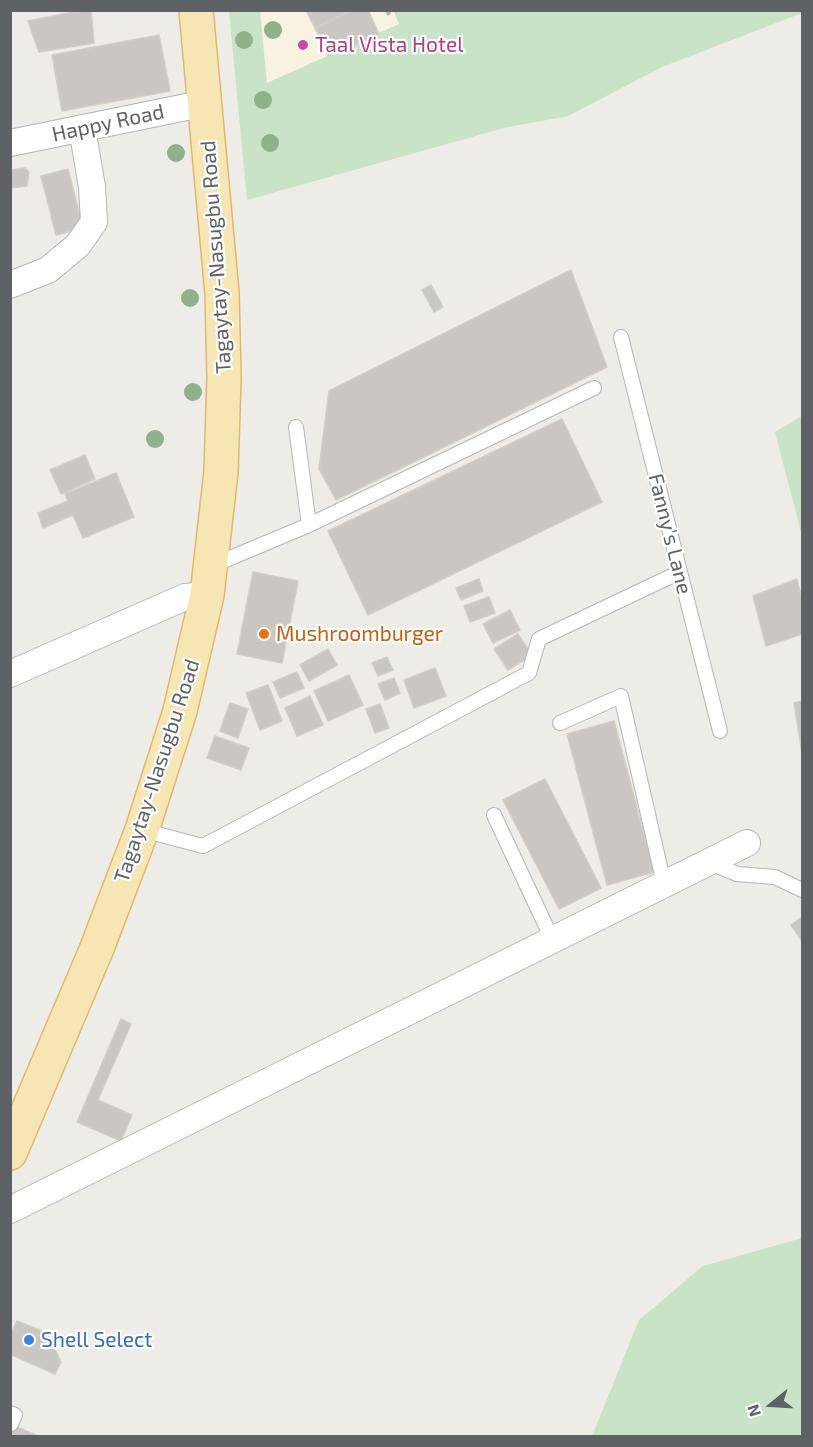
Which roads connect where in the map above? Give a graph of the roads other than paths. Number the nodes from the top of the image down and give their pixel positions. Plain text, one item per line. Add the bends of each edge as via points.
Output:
1 (196, 10) edge
2 (206, 103) junction
3 (82, 128) junction
4 (10, 143) edge
5 (10, 285) edge
6 (621, 337) dead end
7 (594, 388) dead end
8 (296, 427) dead end
9 (309, 525) junction
10 (680, 572) junction
11 (208, 581) junction
12 (10, 674) edge
13 (560, 723) dead end
14 (720, 731) dead end
15 (494, 814) dead end
16 (142, 830) junction
17 (747, 843) dead end
18 (708, 862) junction
19 (664, 884) junction
20 (802, 890) edge
21 (552, 939) junction
22 (10, 1153) edge
23 (10, 1210) edge
24 (10, 1413) edge
25 (11, 1424) edge

1 - 2 main road, Tagaytay-Nasugbu Road
2 - 3 street, Happy Road
2 - 11 main road, Tagaytay-Nasugbu Road via 222,292 224,378 221,472
3 - 4 street, Happy Road
3 - 5 street via 94,222 78,245 48,270
6 - 10 lane, Fanny's Lane
7 - 9 lane
8 - 9 lane
9 - 11 lane
10 - 14 lane, Fanny's Lane
10 - 16 lane via 539,639 529,673 202,846
11 - 12 street via 185,597
11 - 16 main road, Tagaytay-Nasugbu Road via 180,711
13 - 19 lane via 621,696
15 - 21 lane
16 - 22 main road, Tagaytay-Nasugbu Road
17 - 18 street
18 - 19 street
18 - 20 lane via 737,874 775,877
19 - 21 street
21 - 23 street
24 - 25 lane via 15,1415

